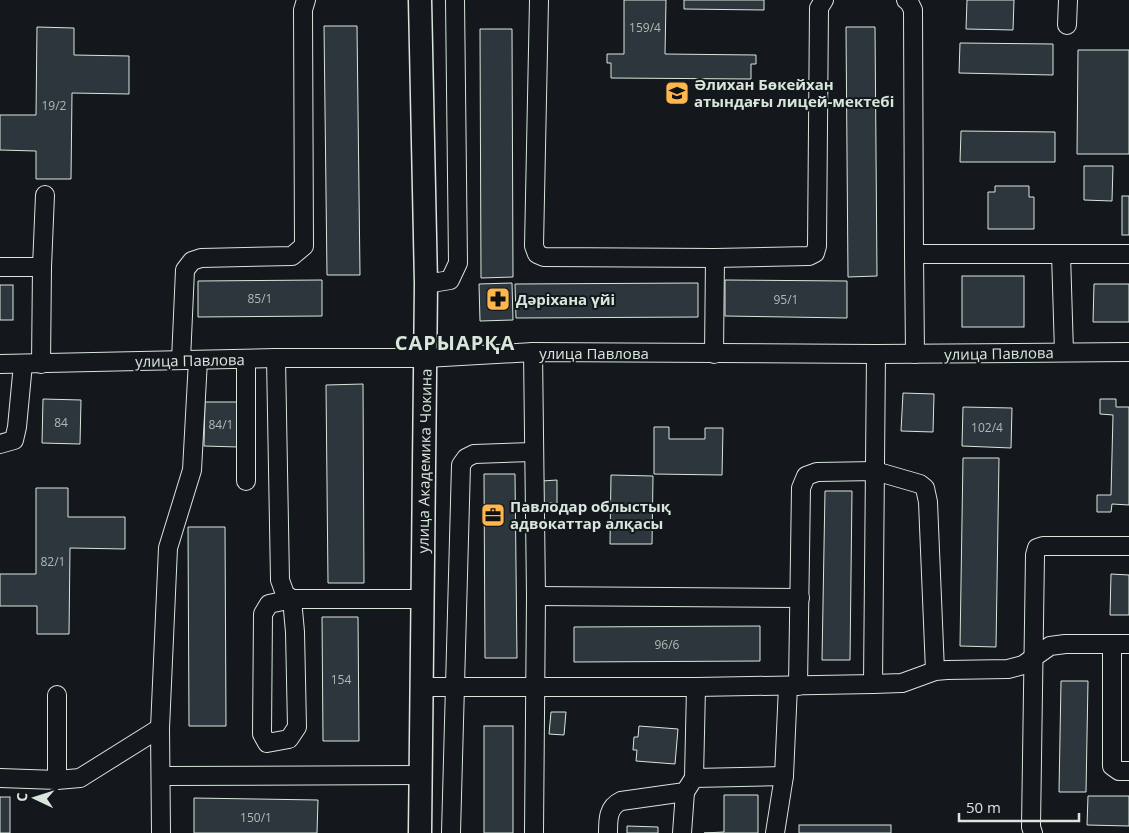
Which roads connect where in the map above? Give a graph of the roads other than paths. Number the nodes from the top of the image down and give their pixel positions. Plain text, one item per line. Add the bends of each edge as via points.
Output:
1 (306, 0) edge
2 (420, 0) edge
3 (455, 0) edge
4 (538, 0) edge
5 (824, 0) edge
6 (906, 0) edge
7 (1068, 0) edge
8 (1067, 25) dead end
9 (45, 194) dead end
10 (914, 254) junction
11 (1061, 254) junction
12 (1129, 254) edge
13 (715, 258) junction
14 (0, 267) edge
15 (42, 267) junction
16 (426, 284) junction
17 (533, 352) junction
18 (1064, 352) junction
19 (1129, 352) edge
20 (714, 354) junction
21 (876, 354) junction
22 (915, 354) junction
23 (276, 358) junction
24 (426, 358) junction
25 (246, 359) junction
26 (189, 360) junction
27 (0, 364) edge
28 (23, 364) junction
29 (41, 364) junction
30 (0, 444) edge
31 (533, 452) junction
32 (875, 471) junction
33 (246, 481) dead end
34 (1129, 546) edge
35 (536, 596) junction
36 (800, 598) junction
37 (292, 599) junction
38 (421, 599) junction
39 (1120, 644) edge
40 (1034, 656) junction
41 (935, 671) junction
42 (873, 684) junction
43 (454, 686) junction
44 (793, 686) junction
45 (420, 687) junction
46 (535, 687) junction
47 (696, 687) junction
48 (57, 695) dead end
49 (160, 728) junction
50 (1129, 771) edge
51 (420, 775) junction
52 (162, 776) junction
53 (784, 776) junction
54 (0, 778) edge
55 (57, 780) junction
56 (689, 785) junction
57 (161, 833) edge
58 (420, 833) edge
59 (451, 833) edge
60 (534, 833) edge
61 (608, 833) edge
62 (682, 833) edge
63 (775, 833) edge
64 (1034, 833) edge

1 - 26 street via 303,10 304,246 292,256 200,258 192,261 185,270
2 - 16 main road, улица Академика Чокина
3 - 16 street via 458,263 450,280
4 - 13 street via 534,246 537,254 544,257
5 - 13 street via 819,8 815,253 810,256
6 - 10 street via 913,10
7 - 8 street
9 - 15 street
10 - 11 street
10 - 22 street
11 - 12 street
11 - 18 street
13 - 20 street
14 - 15 street
15 - 29 street
16 - 24 main road, улица Академика Чокина
17 - 20 street, улица Павлова
17 - 24 street, улица Павлова
17 - 31 street
18 - 19 street, улица Павлова
18 - 22 street, улица Павлова
20 - 21 street, улица Павлова
21 - 22 street, улица Павлова
21 - 32 street
23 - 24 street, улица Павлова
23 - 25 street, улица Павлова
23 - 37 street via 280,580 285,594
24 - 38 main road, улица Академика Чокина
25 - 26 street, улица Павлова
25 - 33 street
26 - 29 street, улица Павлова
26 - 49 street via 192,470 168,548
27 - 28 street, улица Павлова
28 - 29 street, улица Павлова
28 - 30 street via 18,427 14,440
31 - 35 street
31 - 43 street via 474,454 461,465
32 - 36 street via 817,472 803,481
32 - 41 street via 925,488
32 - 42 street
34 - 40 street via 1037,548
35 - 36 street
35 - 46 street
36 - 44 street
37 - 37 street via 269,604 262,614 262,734 267,743 289,739 298,727
37 - 38 street
38 - 45 main road, улица Академика Чокина
39 - 40 street via 1050,646
39 - 50 street via 1112,766 1119,771
40 - 41 street via 1023,665 1008,669
40 - 64 street via 1031,827
41 - 42 street via 902,684
42 - 44 street
43 - 45 street
43 - 46 street
43 - 59 street
44 - 47 street
44 - 53 street
45 - 51 main road, улица Академика Чокина
46 - 47 street
46 - 60 street
47 - 56 street
48 - 55 street
49 - 52 street
49 - 55 street via 83,777
51 - 52 street
51 - 58 main road, улица Академика Чокина
52 - 57 street
53 - 56 street
53 - 63 street
54 - 55 street
56 - 61 street via 613,805
56 - 62 street

